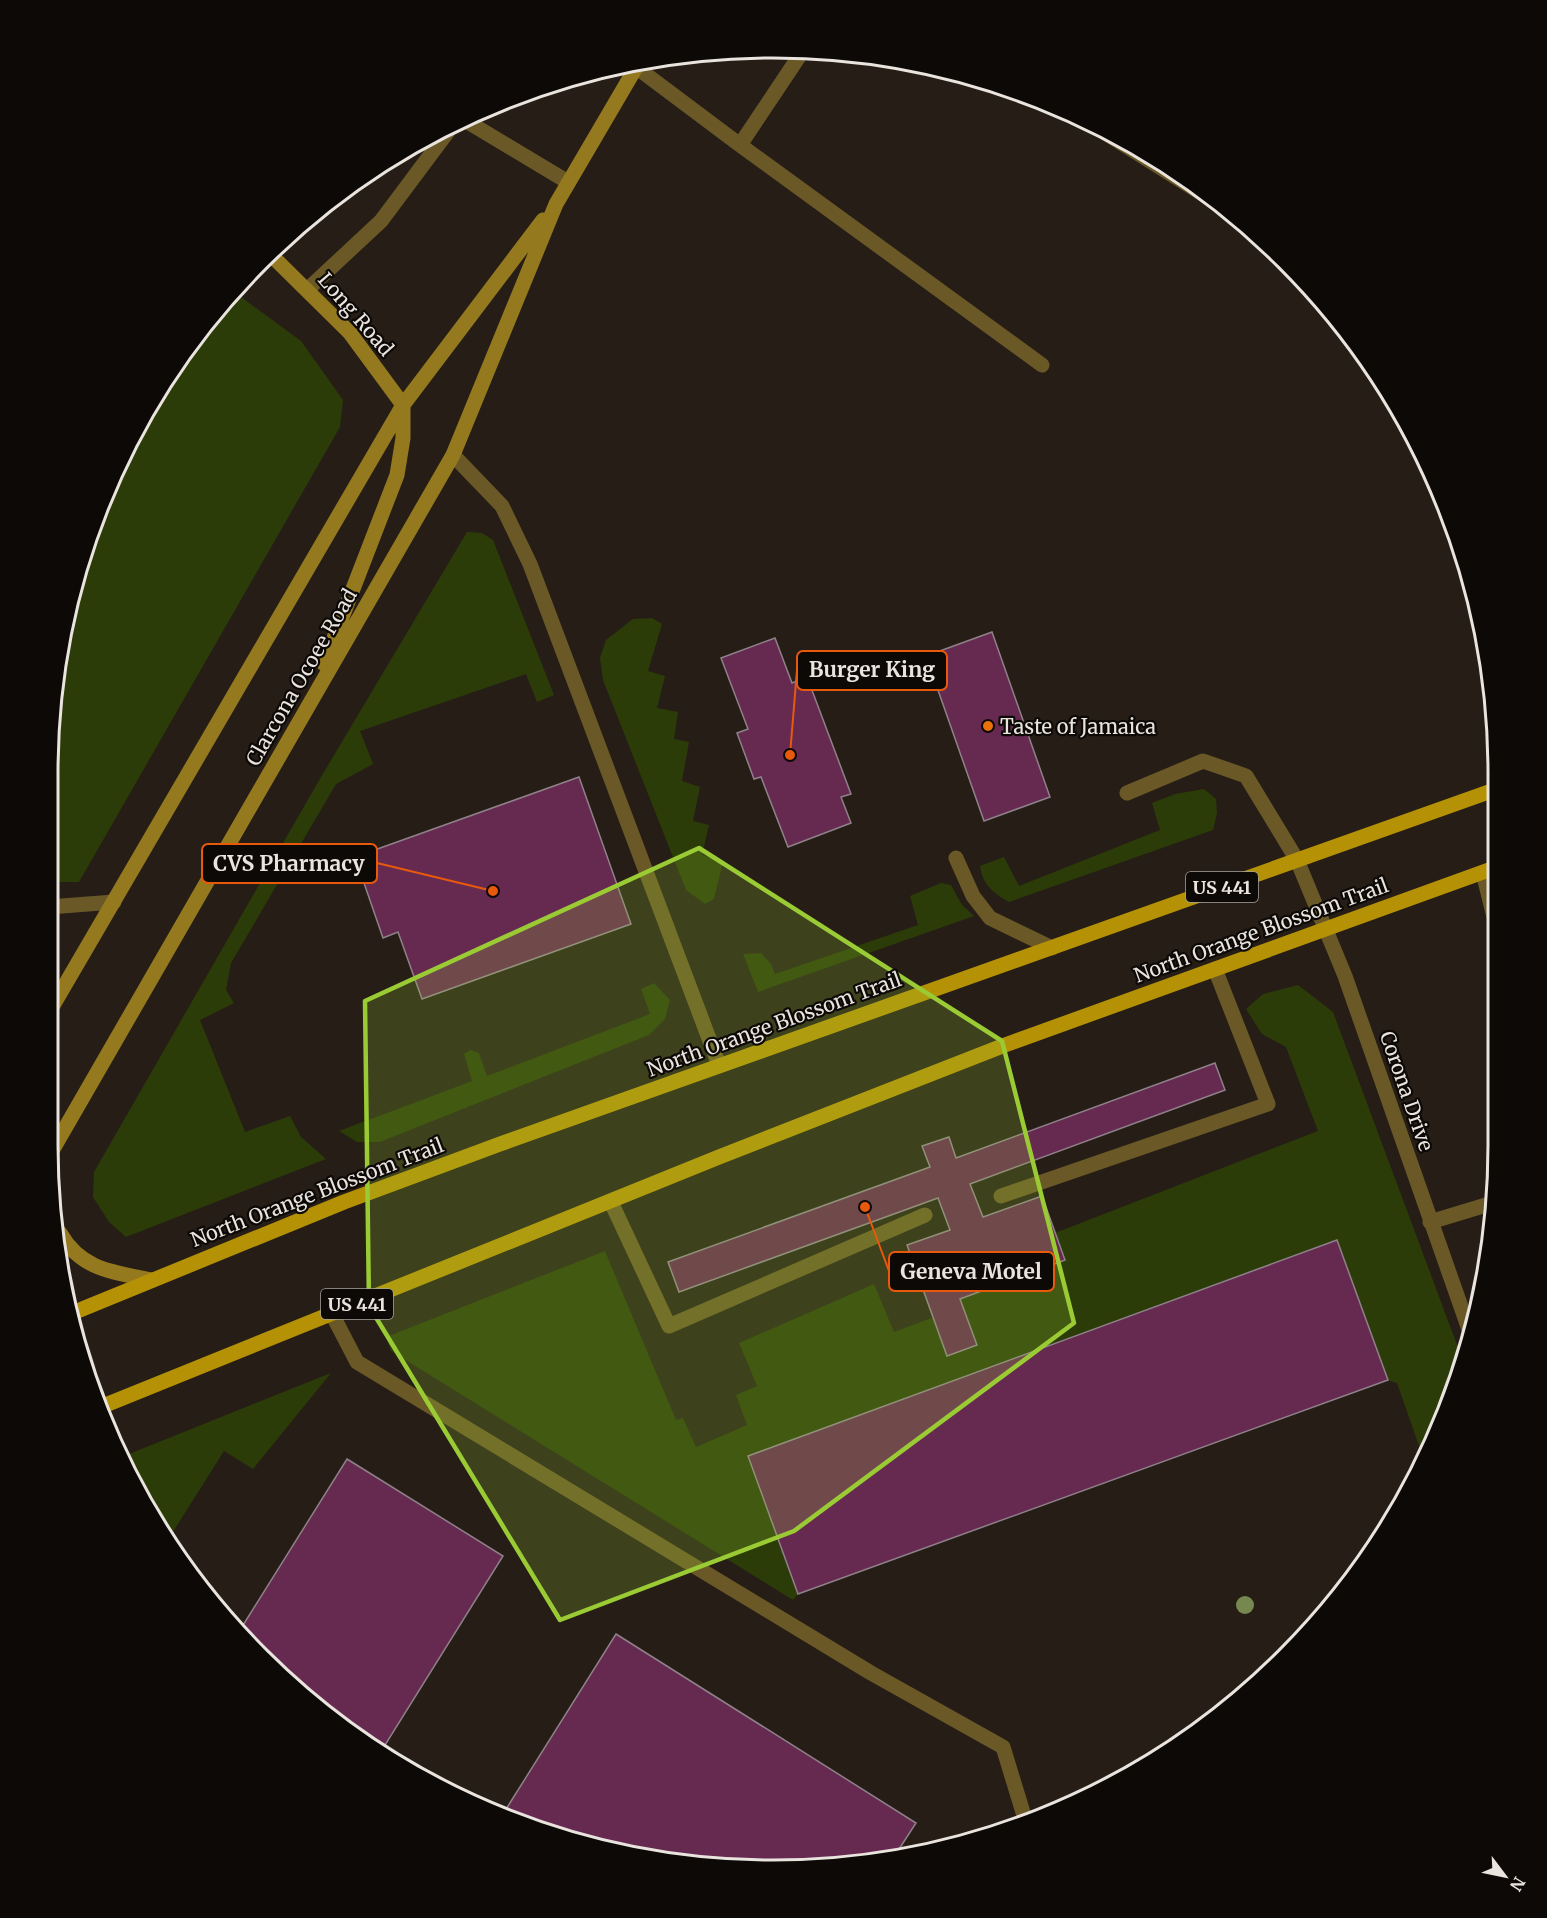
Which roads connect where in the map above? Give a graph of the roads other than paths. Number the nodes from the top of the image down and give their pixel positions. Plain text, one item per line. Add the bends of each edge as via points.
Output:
1 (797, 59) edge
2 (643, 71) edge
3 (633, 72) edge
4 (473, 125) edge
5 (441, 141) edge
6 (740, 145) junction
7 (568, 182) junction
8 (556, 204) junction
9 (276, 260) edge
10 (308, 289) junction
11 (1042, 365) dead end
12 (403, 405) junction
13 (453, 455) junction
14 (307, 707) junction
15 (1488, 792) edge
16 (1127, 793) dead end
17 (956, 858) dead end
18 (1297, 860) junction
19 (1488, 871) edge
20 (114, 902) junction
21 (58, 906) edge
22 (1327, 928) junction
23 (1052, 948) junction
24 (1215, 969) junction
25 (58, 997) edge
26 (719, 1065) junction
27 (58, 1142) edge
28 (1001, 1196) dead end
29 (611, 1202) junction
30 (1485, 1205) edge
31 (925, 1215) dead end
32 (1430, 1222) junction
33 (66, 1244) edge
34 (152, 1280) junction
35 (78, 1311) edge
36 (332, 1314) junction
37 (1466, 1322) edge
38 (108, 1404) edge
39 (1023, 1814) edge

1 - 6 street
2 - 6 street
3 - 7 main road, Clarcona Ocoee Road
4 - 7 street
5 - 10 street via 381,220
6 - 11 street
7 - 8 main road, Clarcona Ocoee Road
8 - 12 main road, Clarcona Ocoee Road
8 - 13 main road, Clarcona Ocoee Road
9 - 10 main road, Long Road
10 - 12 main road, Long Road via 350,333
12 - 14 main road via 397,475
12 - 20 main road, Clarcona Ocoee Road
13 - 14 main road, Clarcona Ocoee Road
13 - 26 street via 502,506 530,564
14 - 27 main road, Clarcona Ocoee Road
15 - 18 main road, North Orange Blossom Trail / US 441
16 - 18 street, Corona Drive via 1203,760 1246,776
17 - 23 street via 973,896 990,918
18 - 22 street, Corona Drive
18 - 23 main road, North Orange Blossom Trail / US 441
19 - 22 main road, North Orange Blossom Trail / US 441
20 - 21 street
20 - 25 main road, Clarcona Ocoee Road
22 - 24 main road, North Orange Blossom Trail / US 441
22 - 32 street, Corona Drive
23 - 26 main road, North Orange Blossom Trail / US 441
24 - 28 street via 1268,1104
24 - 29 main road, North Orange Blossom Trail / US 441 via 1005,1045
26 - 34 main road, North Orange Blossom Trail / US 441 via 344,1202
29 - 31 street via 669,1326
29 - 36 main road, North Orange Blossom Trail / US 441
30 - 32 street
32 - 37 street, Corona Drive
33 - 34 main road via 94,1267
34 - 35 main road, North Orange Blossom Trail / US 441
36 - 38 main road, North Orange Blossom Trail / US 441
36 - 39 street via 357,1362 840,1654 1003,1747

